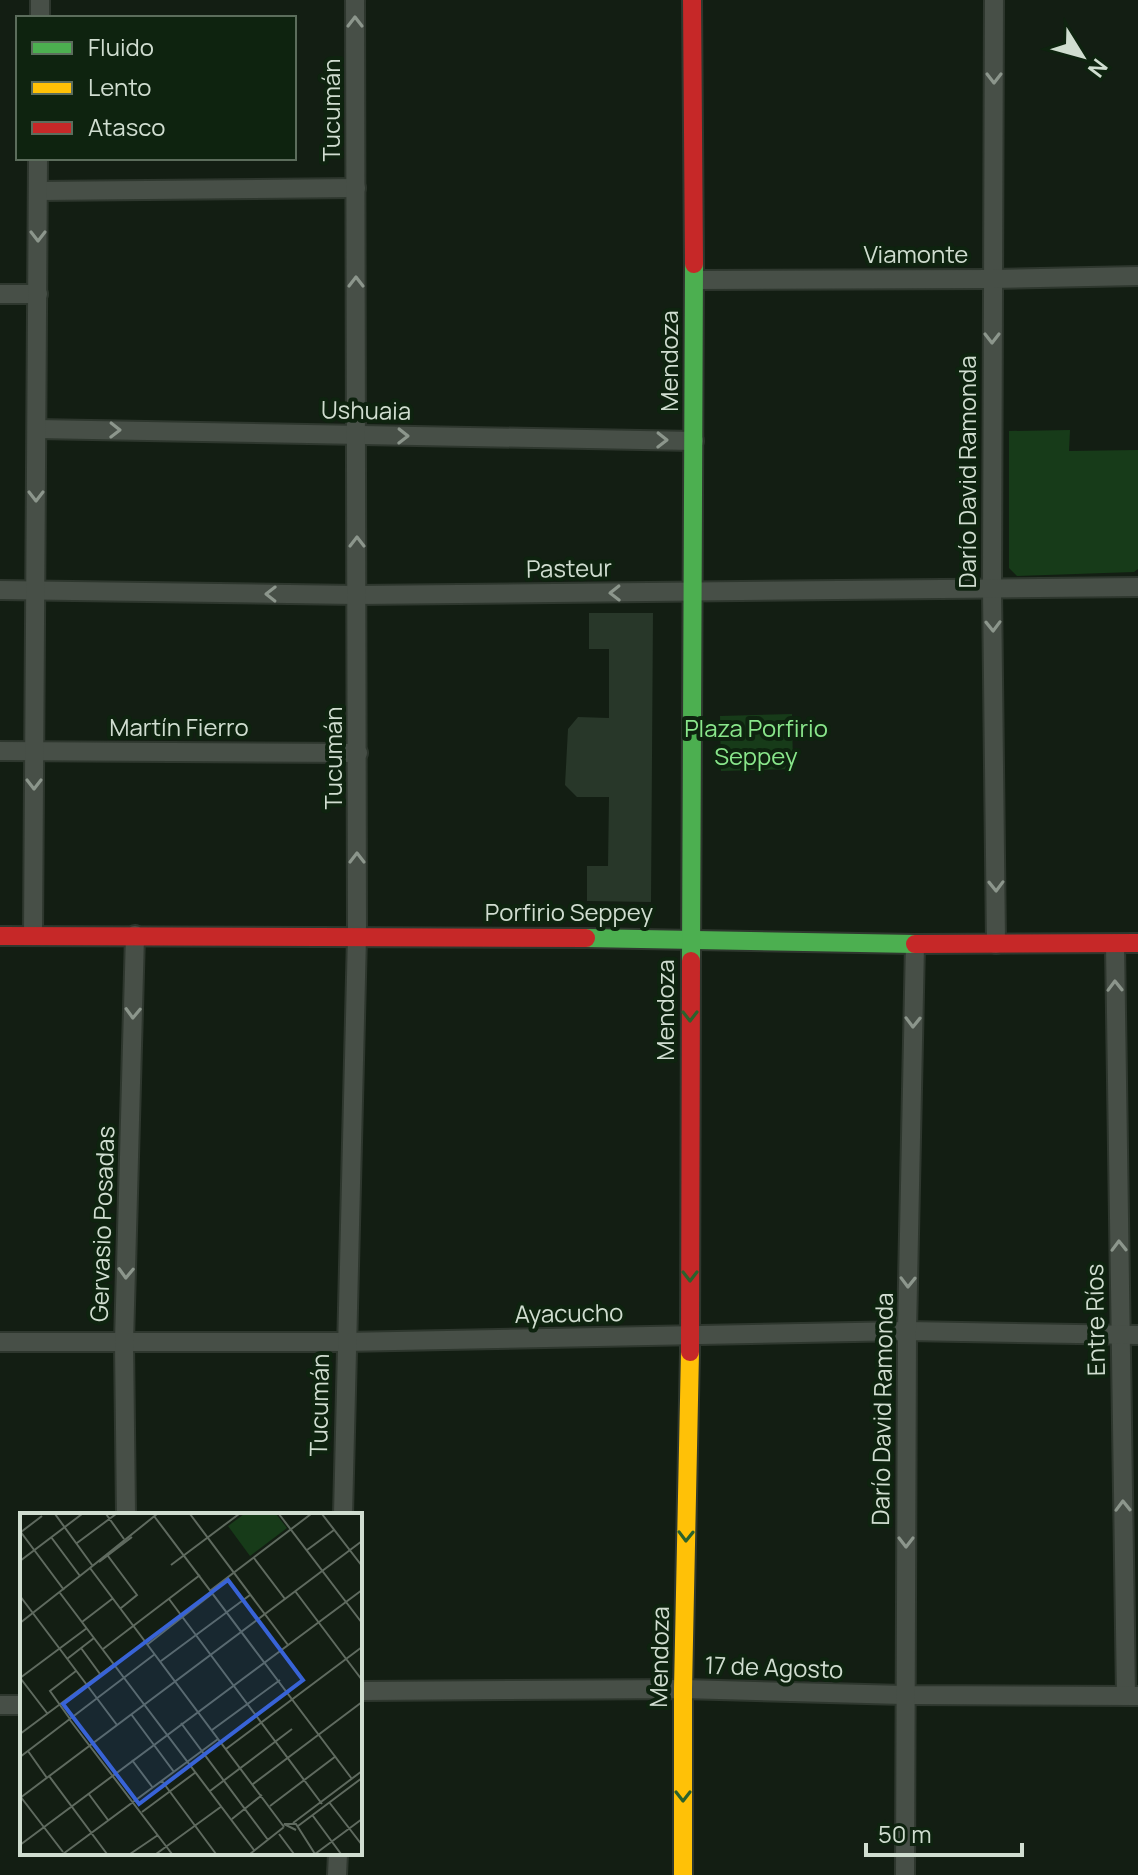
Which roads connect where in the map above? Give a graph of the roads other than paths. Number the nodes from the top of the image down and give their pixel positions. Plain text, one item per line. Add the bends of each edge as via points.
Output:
1 (355, 0) edge
2 (692, 0) edge
3 (994, 0) edge
4 (38, 160) edge
5 (356, 188) junction
6 (38, 191) junction
7 (1138, 276) edge
8 (992, 279) junction
9 (694, 280) junction
10 (0, 294) edge
11 (38, 294) junction
12 (37, 429) junction
13 (357, 435) junction
14 (694, 441) junction
15 (1138, 587) edge
16 (992, 589) junction
17 (0, 590) edge
18 (35, 591) junction
19 (693, 592) junction
20 (357, 595) junction
21 (0, 751) edge
22 (34, 751) junction
23 (358, 753) junction
24 (135, 935) junction
25 (0, 936) edge
26 (33, 936) junction
27 (357, 936) junction
28 (690, 938) junction
29 (1138, 943) edge
30 (915, 944) junction
31 (996, 944) junction
32 (1115, 944) junction
33 (907, 1331) junction
34 (1129, 1335) edge
35 (690, 1336) junction
36 (0, 1342) edge
37 (124, 1342) junction
38 (345, 1342) junction
39 (126, 1513) edge
40 (343, 1513) edge
41 (683, 1689) junction
42 (362, 1691) edge
43 (904, 1695) junction
44 (1132, 1696) edge
45 (338, 1855) edge
46 (337, 1875) edge
47 (683, 1875) edge
48 (905, 1875) edge

5 -> 1 street, Tucumán
2 - 9 street, Mendoza
3 -> 8 street, Darío David Ramonda
4 - 6 street
5 - 6 street
13 -> 5 street, Tucumán
6 -> 11 street
7 - 8 street, Viamonte
8 - 9 street, Viamonte
8 -> 16 street, Darío David Ramonda
9 - 14 street, Mendoza
10 - 11 street
11 - 12 street
12 -> 13 street, Ushuaia
12 -> 18 street
13 -> 14 street, Ushuaia
20 -> 13 street, Tucumán
14 - 19 street, Mendoza
15 - 16 street, Pasteur
16 - 19 street, Pasteur
16 -> 31 street, Darío David Ramonda
17 - 18 street, Pasteur
20 -> 18 street, Pasteur
18 - 22 street
19 -> 20 street, Pasteur
19 - 28 street, Mendoza
20 - 23 street, Tucumán
21 - 22 street, Martín Fierro
22 - 23 street, Martín Fierro
22 -> 26 street
27 -> 23 street, Tucumán
24 - 26 street, Porfirio Seppey
24 - 27 street, Porfirio Seppey
24 -> 37 street, Gervasio Posadas
25 - 26 street, Porfirio Seppey
27 - 28 street, Porfirio Seppey
27 - 38 street, Tucumán
28 - 30 street, Porfirio Seppey
28 -> 35 street, Mendoza
29 - 32 street, Porfirio Seppey
30 - 31 street, Porfirio Seppey
30 -> 33 street, Darío David Ramonda
31 - 32 street, Porfirio Seppey
34 -> 32 street, Entre Ríos
33 - 34 street, Ayacucho
33 - 35 street, Ayacucho
33 -> 43 street, Darío David Ramonda
44 -> 34 street, Entre Ríos
35 - 38 street, Ayacucho
35 -> 41 street, Mendoza
36 - 37 street, Ayacucho
37 - 38 street, Ayacucho
37 - 39 street, Gervasio Posadas
38 - 40 street, Tucumán
41 - 42 street, 17 de Agosto
41 - 43 street, 17 de Agosto
41 -> 47 street, Mendoza
43 - 44 street, 17 de Agosto
43 - 48 street, Darío David Ramonda
45 - 46 street

